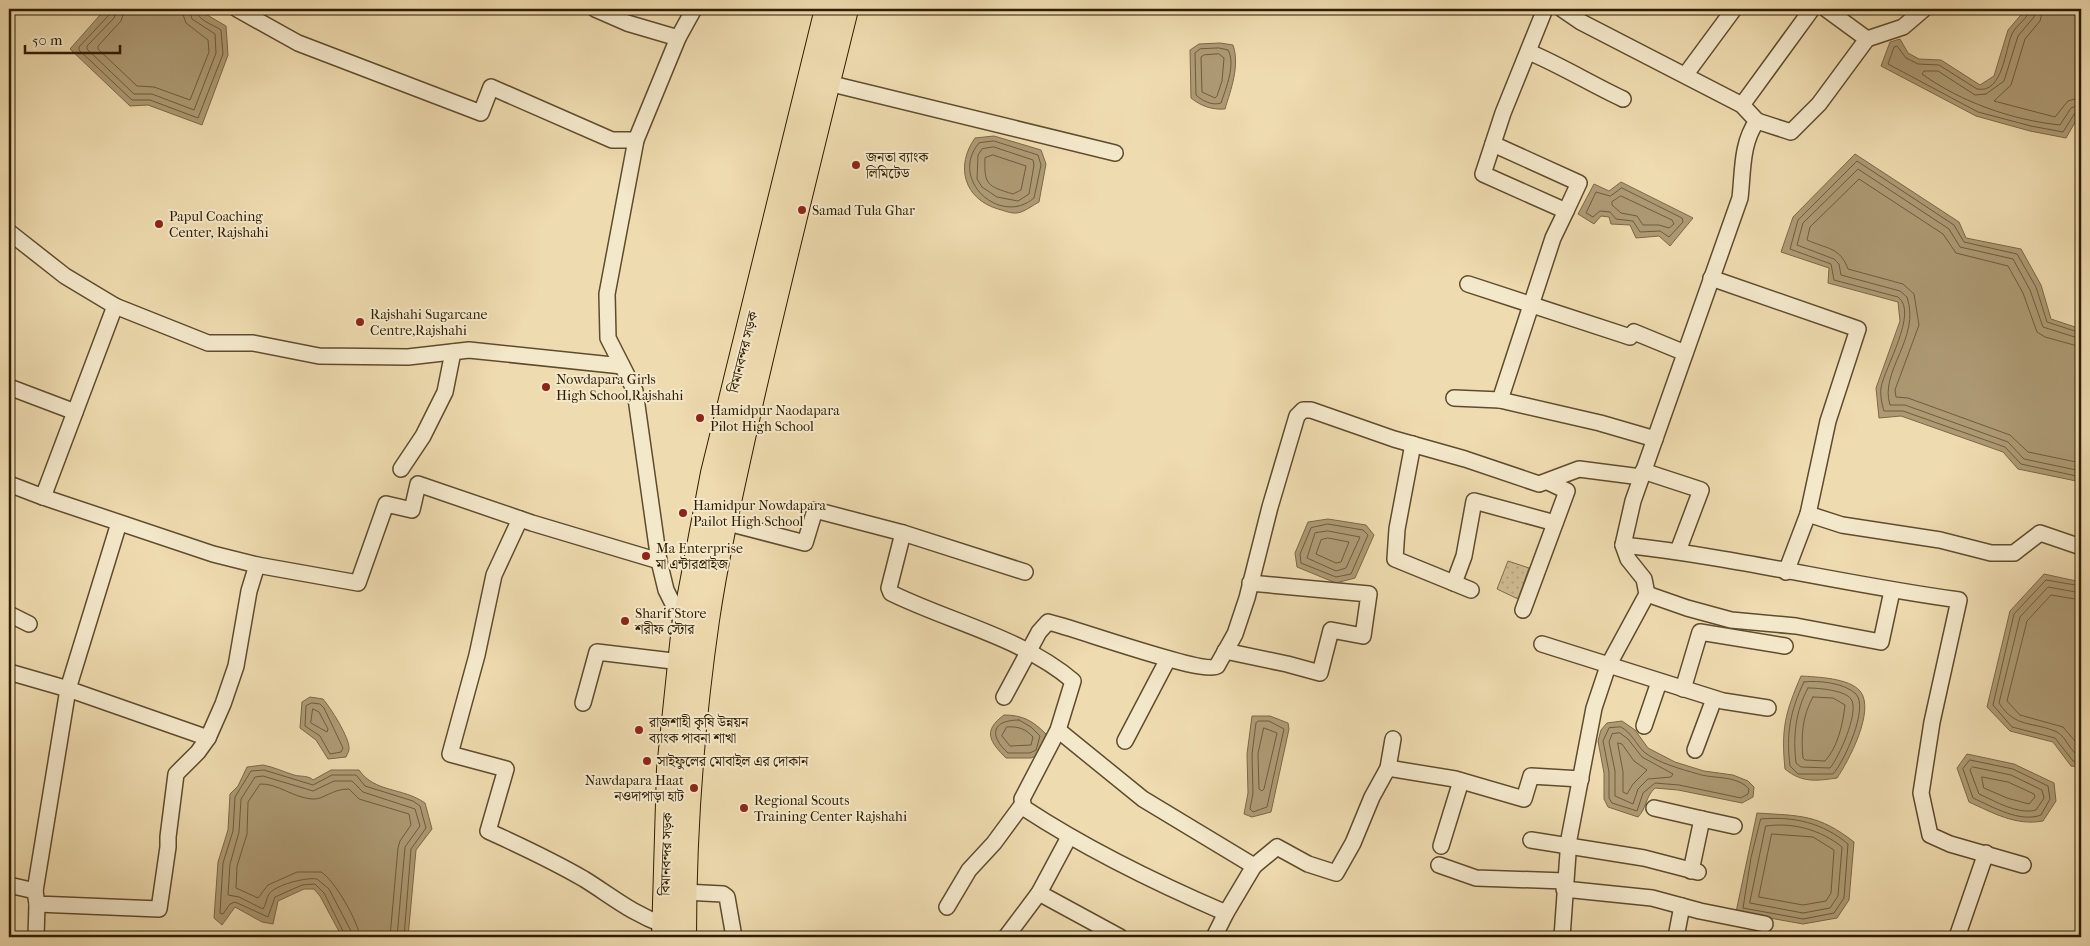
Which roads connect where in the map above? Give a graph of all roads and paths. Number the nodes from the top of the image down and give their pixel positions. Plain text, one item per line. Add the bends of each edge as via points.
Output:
1 (237, 9) edge
2 (596, 9) edge
3 (694, 9) edge
4 (827, 9) edge
5 (846, 9) edge
6 (1545, 9) edge
7 (1562, 9) edge
8 (1734, 9) edge
9 (1812, 9) edge
10 (1826, 9) edge
11 (1924, 9) edge
12 (678, 38) junction
13 (1867, 39) junction
14 (1529, 52) junction
15 (1686, 74) junction
16 (828, 83) junction
17 (1624, 99) dead end
18 (1742, 105) junction
19 (1757, 121) junction
20 (636, 140) junction
21 (1493, 144) junction
22 (1114, 153) dead end
23 (1566, 211) junction
24 (9, 232) edge
25 (1711, 278) junction
26 (1468, 284) dead end
27 (1532, 303) junction
28 (114, 306) junction
29 (453, 352) junction
30 (1685, 353) junction
31 (622, 366) junction
32 (9, 388) edge
33 (1454, 398) dead end
34 (1500, 400) junction
35 (75, 412) junction
36 (1655, 439) junction
37 (1413, 444) junction
38 (400, 468) dead end
39 (1642, 474) junction
40 (1548, 482) junction
41 (9, 484) edge
42 (43, 497) junction
43 (1808, 514) junction
44 (520, 520) junction
45 (724, 522) junction
46 (119, 523) junction
47 (1555, 523) junction
48 (903, 533) junction
49 (1624, 545) junction
50 (2081, 547) edge
51 (1678, 551) junction
52 (659, 561) junction
53 (257, 565) junction
54 (1025, 572) dead end
55 (1786, 572) junction
56 (1250, 583) junction
57 (1454, 583) junction
58 (1471, 590) dead end
59 (1892, 591) junction
60 (1648, 594) junction
61 (1522, 610) dead end
62 (9, 614) edge
63 (29, 624) dead end
64 (684, 626) junction
65 (1542, 644) dead end
66 (1785, 646) dead end
67 (1029, 651) junction
68 (1224, 651) junction
69 (1168, 659) junction
70 (680, 662) junction
71 (1608, 666) junction
72 (9, 672) edge
73 (1660, 682) junction
74 (68, 689) junction
75 (1683, 689) junction
76 (1004, 697) dead end
77 (1714, 699) junction
78 (582, 703) dead end
79 (1768, 708) dead end
80 (1644, 726) dead end
81 (1058, 730) junction
82 (208, 738) junction
83 (1393, 739) dead end
84 (1125, 741) dead end
85 (1695, 750) dead end
86 (1388, 768) junction
87 (1581, 779) junction
88 (1461, 781) junction
89 (1022, 805) junction
90 (1654, 808) dead end
91 (1702, 819) junction
92 (1734, 826) dead end
93 (1069, 838) junction
94 (1531, 840) dead end
95 (1440, 846) dead end
96 (1569, 847) junction
97 (1986, 853) junction
98 (1439, 865) dead end
99 (2023, 865) dead end
100 (1254, 866) junction
101 (9, 885) edge
102 (1565, 885) junction
103 (684, 892) junction
104 (1040, 893) junction
105 (36, 897) junction
106 (1682, 906) junction
107 (947, 907) dead end
108 (1226, 913) junction
109 (1765, 924) dead end
110 (664, 931) edge
111 (1218, 936) edge
112 (36, 937) edge
113 (684, 937) edge
114 (734, 937) edge
115 (1006, 937) edge
116 (1120, 937) edge
117 (1562, 937) edge
118 (1676, 937) edge
119 (1957, 937) edge

1 - 20 street via 298,43 481,112 491,87 612,140
2 - 12 street via 627,23
3 - 12 street
4 - 64 main road, বিমানবন্দর সড়ক via 713,473
5 - 16 main road, বিমানবন্দর সড়ক
6 - 14 street
7 - 15 street via 1581,22
8 - 15 street
9 - 18 street
10 - 13 street
11 - 13 street via 1903,27
12 - 20 street
13 - 19 street via 1819,104 1791,132
14 - 17 street
14 - 21 street
15 - 18 street
16 - 22 street
16 - 45 main road, বিমানবন্দর সড়ক via 781,270
18 - 19 street
19 - 25 street via 1745,148 1740,198
20 - 31 street via 607,294 608,338
21 - 23 street via 1483,174
21 - 23 street via 1579,183
23 - 27 street via 1553,238
24 - 28 street via 65,276
25 - 30 street
25 - 43 street via 1858,329 1828,421
26 - 27 street
27 - 30 street via 1630,337 1634,332
27 - 34 street
28 - 29 street via 208,343 253,343 319,356 408,358
28 - 35 street
29 - 31 street via 469,350
29 - 38 street via 445,392 423,436
30 - 36 street
31 - 52 street via 635,391
32 - 35 street
33 - 34 street
34 - 36 street via 1600,422
35 - 42 street
36 - 39 street
37 - 40 street via 1530,482
37 - 56 street via 1311,410 1299,412
37 - 57 street via 1397,529 1395,559
39 - 40 street via 1589,468
39 - 49 street
39 - 51 street via 1701,490
40 - 47 street via 1567,491
41 - 42 street
42 - 46 street
43 - 50 street via 1842,525 1940,540 1991,553 2014,554 2040,533
43 - 55 street
44 - 52 street
44 - 53 street via 418,484 412,510 386,504 358,583
44 - 110 street via 494,575 478,655 450,754 506,769 488,831 551,860
45 - 48 street via 804,543 815,510
45 - 103 main road, বিমানবন্দর সড়ক via 701,664
46 - 53 street via 198,550
46 - 74 street
47 - 57 street via 1474,502 1464,556
47 - 61 street
48 - 54 street
48 - 67 street via 889,588 891,593
49 - 51 street
49 - 60 street via 1628,559 1644,579
51 - 55 street
52 - 64 street via 666,590
53 - 82 street via 249,591 236,666
55 - 59 street
56 - 68 street via 1235,634
56 - 68 street via 1369,594 1363,636 1332,630 1320,673
57 - 58 street
59 - 60 street via 1881,642 1796,626 1731,620
59 - 97 street via 1959,600 1932,722 1921,792 1930,834 1950,844
60 - 71 street
62 - 63 street
64 - 70 main road, বিমানবন্দর সড়ক
65 - 71 street
66 - 75 street via 1700,632
67 - 69 street via 1043,625 1048,622
67 - 76 street
67 - 81 street via 1073,681
68 - 69 street via 1214,668
69 - 84 street
70 - 78 street via 597,652
70 - 110 main road, বিমানবন্দর সড়ক via 669,769
71 - 73 street
71 - 87 street via 1594,708
72 - 74 street
73 - 75 street
73 - 80 street
74 - 82 street
74 - 105 street
75 - 77 street
77 - 79 street
77 - 85 street
81 - 89 street
81 - 100 street via 1143,799
82 - 105 street via 176,774 159,909
83 - 86 street
86 - 88 street
86 - 100 street via 1336,872 1308,864 1277,847
87 - 88 street via 1531,776 1524,799
87 - 96 street
88 - 95 street
89 - 93 street
89 - 107 street via 969,870
90 - 91 street
91 - 92 street
91 - 96 street via 1694,872 1644,858
93 - 104 street
93 - 108 street
94 - 96 street
96 - 102 street
97 - 99 street
97 - 119 street
98 - 102 street via 1476,878
100 - 108 street
101 - 105 street
102 - 106 street via 1652,898
102 - 117 street
103 - 113 main road, বিমানবন্দর সড়ক
103 - 114 street via 723,894 727,897
104 - 115 street
104 - 116 street
105 - 112 street
106 - 109 street
106 - 118 street
108 - 111 street

